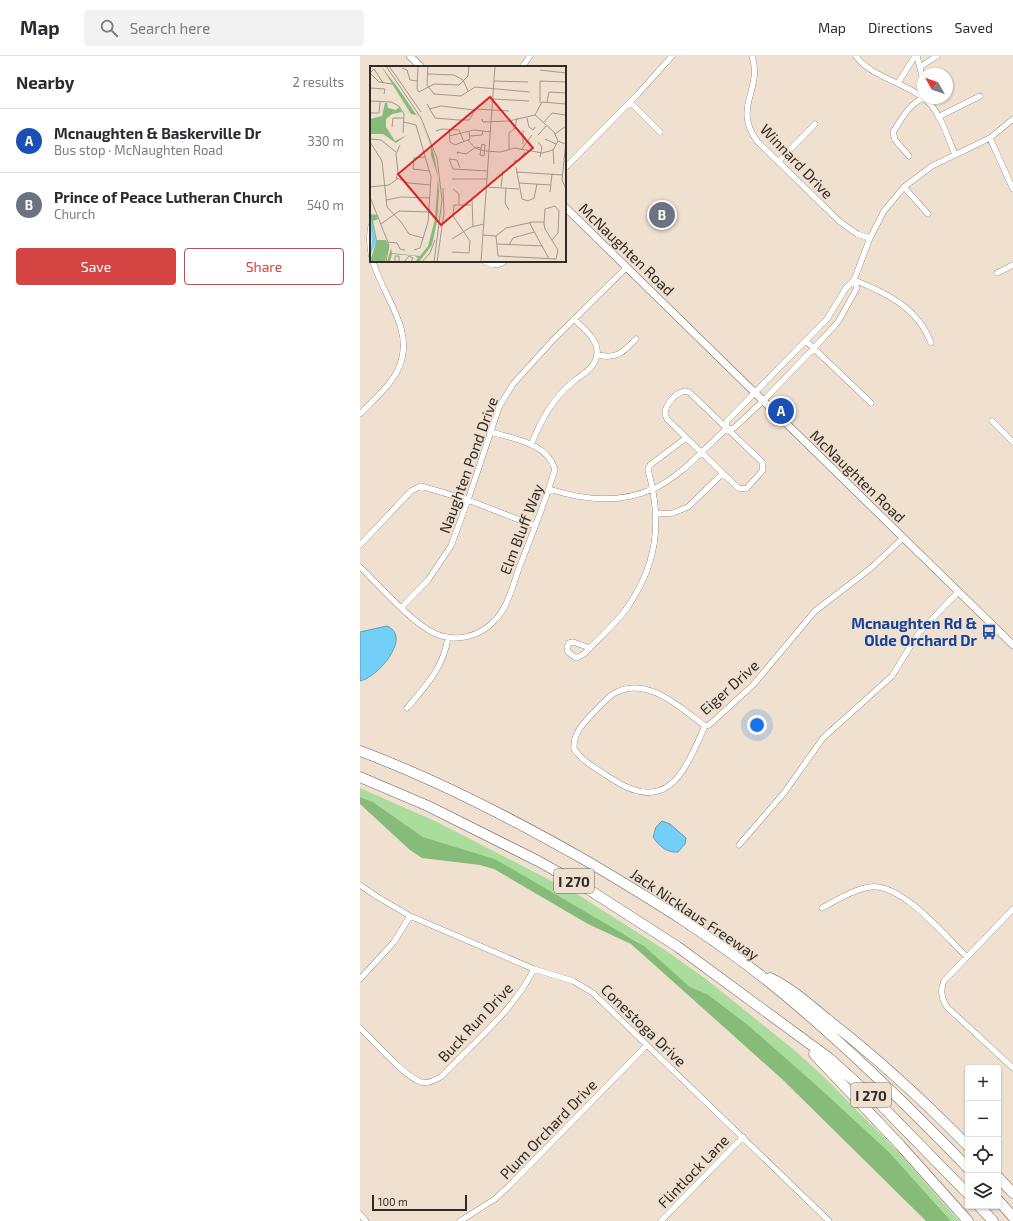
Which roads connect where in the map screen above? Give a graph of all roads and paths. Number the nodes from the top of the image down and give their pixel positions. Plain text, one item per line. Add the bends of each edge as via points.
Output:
1 (410, 56) edge
2 (530, 56) edge
3 (672, 56) edge
4 (752, 56) edge
5 (856, 56) edge
6 (916, 56) edge
7 (937, 56) edge
8 (420, 66) edge
9 (523, 66) edge
10 (920, 67) joint
11 (898, 84) junction
12 (917, 94) edge
13 (980, 96) dead end
14 (917, 101) edge
15 (630, 102) junction
16 (930, 104) edge
17 (938, 117) junction
18 (1013, 119) edge
19 (815, 124) dead end
20 (660, 132) dead end
21 (990, 138) junction
22 (955, 154) junction
23 (909, 156) dead end
24 (778, 162) junction
25 (566, 167) edge
26 (904, 187) junction
27 (1013, 189) edge
28 (566, 208) edge
29 (928, 214) dead end
30 (370, 229) edge
31 (870, 238) junction
32 (364, 249) dead end
33 (486, 262) edge
34 (503, 262) edge
35 (1013, 265) edge
36 (627, 267) junction
37 (997, 274) dead end
38 (854, 280) junction
39 (386, 309) dead end
40 (574, 319) junction
41 (636, 339) dead end
42 (806, 341) junction
43 (931, 343) dead end
44 (814, 348) junction
45 (597, 355) junction
46 (755, 394) junction
47 (763, 401) junction
48 (871, 403) dead end
49 (360, 414) edge
50 (992, 421) dead end
51 (726, 428) junction
52 (491, 432) junction
53 (686, 438) junction
54 (1013, 442) edge
55 (531, 445) junction
56 (701, 451) junction
57 (722, 473) junction
58 (653, 489) junction
59 (549, 490) junction
60 (468, 500) junction
61 (657, 514) junction
62 (535, 526) junction
63 (903, 538) junction
64 (360, 545) edge
65 (360, 567) edge
66 (958, 592) junction
67 (402, 607) junction
68 (448, 637) junction
69 (1012, 642) edge
70 (590, 648) dead end
71 (407, 708) dead end
72 (705, 726) junction
73 (360, 751) edge
74 (360, 777) edge
75 (739, 845) dead end
76 (360, 884) edge
77 (822, 908) dead end
78 (1013, 909) edge
79 (410, 916) junction
80 (967, 957) junction
81 (534, 969) junction
82 (752, 970) junction
83 (360, 979) edge
84 (762, 1010) junction
85 (360, 1028) edge
86 (647, 1045) junction
87 (1013, 1068) edge
88 (743, 1137) junction
89 (965, 1143) edge
90 (965, 1165) edge
91 (1001, 1180) edge
92 (965, 1191) edge
93 (1013, 1192) edge
94 (1001, 1203) edge
95 (982, 1209) edge
96 (360, 1214) edge
97 (1013, 1217) edge
98 (366, 1221) edge
99 (460, 1221) edge
100 (661, 1221) edge
101 (829, 1221) edge
102 (968, 1221) edge
103 (993, 1221) edge

1 - 8 street
2 - 9 street
3 - 15 street
4 - 24 street, Winnard Drive via 755,73 747,104 747,124 757,142
5 - 11 street via 860,62
6 - 10 street
6 - 11 street
7 - 10 street
11 - 12 street
13 - 17 street
14 - 23 street via 894,132 895,140
15 - 20 street
15 - 25 street
16 - 17 street
17 - 22 street
18 - 21 street
19 - 24 street
21 - 22 street
21 - 27 street
22 - 26 street via 932,166
24 - 31 street, Winnard Drive via 839,221 857,234
26 - 29 street
26 - 31 street via 884,211
28 - 36 street, McNaughten Road
30 - 32 street
31 - 38 street
33 - 34 street via 491,265
35 - 37 street
36 - 40 street, Naughten Pond Drive
36 - 46 street, McNaughten Road
38 - 42 street via 846,288 827,319
38 - 43 street via 881,290 900,302 927,331
38 - 44 street via 857,288 851,301 838,322
39 - 49 street via 400,332 401,364 392,380
40 - 45 street via 594,341
40 - 52 street, Naughten Pond Drive via 513,384 499,407
41 - 45 street via 618,355
42 - 44 street
42 - 46 street
44 - 47 street
44 - 48 street
45 - 55 street via 590,368 570,384 553,403
46 - 47 street, McNaughten Road
46 - 51 street via 727,421
47 - 51 street via 734,428
47 - 63 street, McNaughten Road
50 - 54 street
51 - 53 street via 689,392 680,392 667,406 665,414
51 - 56 street
51 - 57 street via 762,462 763,466 746,489 738,488
52 - 55 street, Elm Bluff Way
52 - 60 street, Naughten Pond Drive
53 - 56 street
53 - 58 street via 650,465 648,470
55 - 59 street, Elm Bluff Way via 545,451 554,463 556,469
56 - 57 street
56 - 58 street via 673,476
57 - 61 street via 688,507 673,513
58 - 59 street via 619,498 595,500
58 - 61 street
59 - 62 street, Elm Bluff Way
60 - 62 street
60 - 64 street via 421,486 416,488
60 - 67 street, Naughten Pond Drive via 450,546 438,568
61 - 70 street via 653,550 643,580 624,612
62 - 68 street, Elm Bluff Way via 507,599 496,619 479,632 462,638
63 - 66 street, McNaughten Road
63 - 72 street, Eiger Drive via 871,568 815,611 753,685
65 - 67 street
66 - 69 street, McNaughten Road
66 - 75 street via 918,634 892,676 823,738 784,793
67 - 68 street via 424,627
68 - 71 street via 447,649 437,671
72 - 72 street, Eiger Drive via 680,776 672,784 649,793 625,787 586,761 574,749 575,734 613,694 625,689 651,691 664,696
73 - 82 highway, Jack Nicklaus Freeway / I 270 via 440,785 548,839 647,896
74 - 84 highway, I 270 via 488,835 588,889 678,947
76 - 79 street, Conestoga Drive
77 - 80 street via 856,890 876,887 892,890 910,902
78 - 80 street
79 - 81 street, Conestoga Drive
79 - 83 street via 394,942
80 - 87 street via 944,980 942,1000
81 - 85 street, Buck Run Drive via 526,986 510,1005 442,1076 426,1082 416,1080 407,1073
81 - 86 street, Conestoga Drive via 573,981 594,993
82 - 89 highway via 784,985 847,1035 900,1080
82 - 90 highway, Jack Nicklaus Freeway / I 270 via 780,991 891,1089
84 - 92 highway, I 270 via 829,1058 919,1141
84 - 102 highway via 822,1062
86 - 88 street, Conestoga Drive
86 - 99 street, Plum Orchard Drive via 508,1187 495,1199
88 - 100 street, Flintlock Lane
88 - 101 street, Conestoga Drive
91 - 93 highway
94 - 97 highway
95 - 103 highway
96 - 98 street

